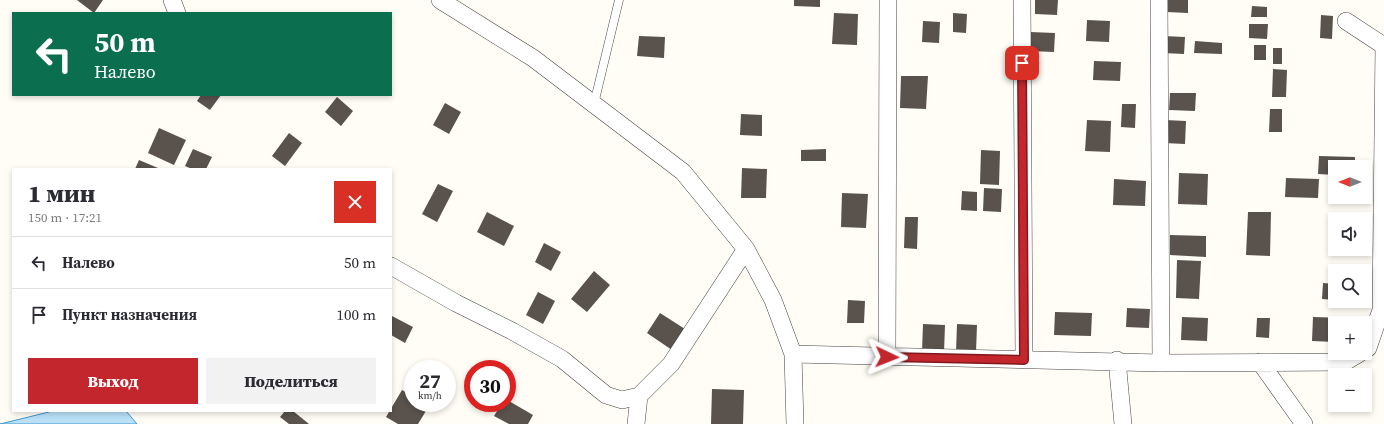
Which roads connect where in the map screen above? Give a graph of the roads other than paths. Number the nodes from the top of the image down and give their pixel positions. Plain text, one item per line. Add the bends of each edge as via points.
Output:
1 (172, 0) edge
2 (440, 0) edge
3 (619, 0) edge
4 (888, 0) edge
5 (1022, 0) edge
6 (1159, 0) edge
7 (177, 12) edge
8 (1346, 21) dead end
9 (1384, 46) edge
10 (594, 104) junction
11 (746, 249) junction
12 (392, 267) edge
13 (1372, 336) edge
14 (793, 354) junction
15 (887, 357) junction
16 (1024, 360) junction
17 (1117, 360) junction
18 (1348, 360) edge
19 (1260, 362) junction
20 (1161, 363) junction
21 (639, 396) junction
22 (636, 424) edge
23 (795, 424) edge
24 (1122, 424) edge
25 (1304, 424) edge

1 - 7 street
2 - 10 street via 533,58
3 - 10 lane
4 - 15 street
5 - 16 street
6 - 20 street
8 - 9 street
9 - 13 street via 1381,310
10 - 11 street via 683,172
11 - 14 street via 773,300
11 - 21 street via 671,364
12 - 21 street via 562,360 606,395 622,400
14 - 15 street
14 - 23 street
15 - 16 street
16 - 17 street
17 - 20 street
17 - 24 street
18 - 19 street
19 - 20 street
19 - 25 street
21 - 22 street

